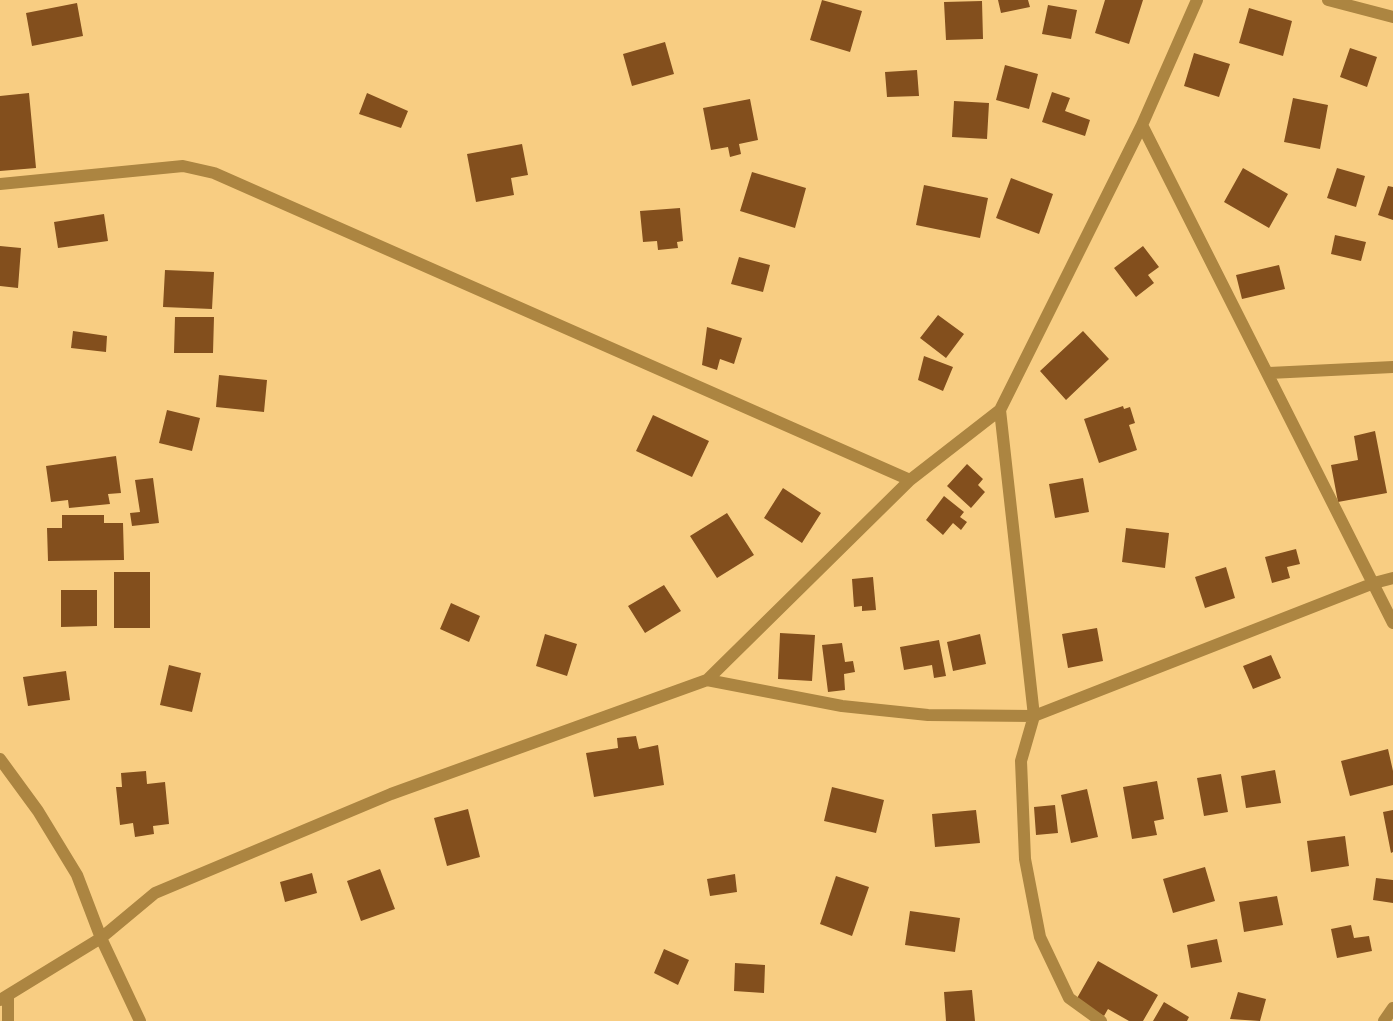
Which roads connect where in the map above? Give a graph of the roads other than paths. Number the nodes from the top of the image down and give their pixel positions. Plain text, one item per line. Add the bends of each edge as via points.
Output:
1 (1197, 0) edge
2 (1328, 0) edge
3 (1393, 17) edge
4 (1142, 125) junction
5 (0, 184) edge
6 (1393, 367) edge
7 (1269, 373) junction
8 (1000, 410) junction
9 (910, 480) junction
10 (1393, 578) edge
11 (1374, 583) junction
12 (1393, 623) edge
13 (707, 680) junction
14 (1034, 716) junction
15 (0, 758) edge
16 (101, 938) junction
17 (4, 998) edge
18 (1393, 1008) edge
19 (8, 1021) edge
20 (140, 1021) edge
21 (1101, 1021) edge
22 (1384, 1021) edge

1 - 4 street
2 - 3 street
4 - 7 street
4 - 8 street
5 - 9 street via 183,166 214,173
6 - 7 street
7 - 11 street
8 - 9 street
8 - 14 street
9 - 13 street
10 - 11 street
11 - 12 street
11 - 14 street
13 - 14 street via 842,706 928,715
13 - 16 street via 391,794 155,893
14 - 21 street via 1021,760 1025,859 1040,937 1069,998
15 - 16 street via 38,811 77,875
16 - 17 street
16 - 20 street
17 - 19 street
18 - 22 street

